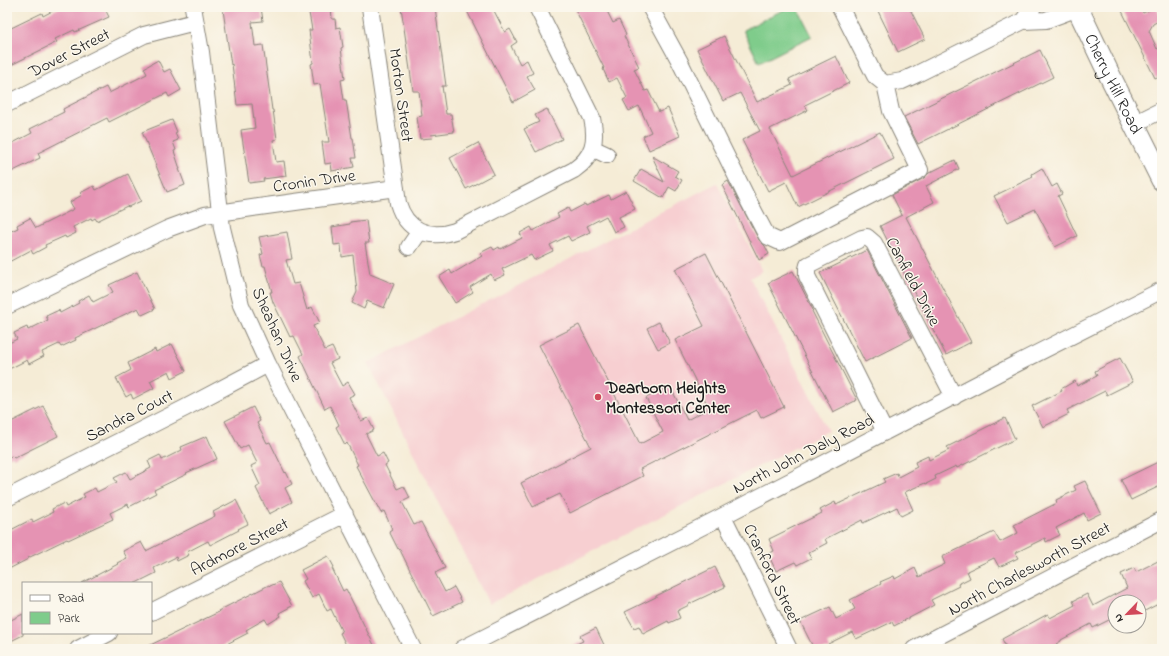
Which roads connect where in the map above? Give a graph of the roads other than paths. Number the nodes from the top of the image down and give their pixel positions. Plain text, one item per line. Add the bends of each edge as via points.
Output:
1 (370, 7) edge
2 (537, 7) edge
3 (650, 7) edge
4 (840, 7) edge
5 (1033, 7) edge
6 (1078, 8) edge
7 (194, 15) edge
8 (1023, 21) junction
9 (885, 84) junction
10 (7, 104) edge
11 (1162, 110) edge
12 (1134, 124) junction
13 (592, 148) junction
14 (607, 155) dead end
15 (1162, 180) edge
16 (396, 188) junction
17 (220, 212) junction
18 (420, 231) junction
19 (409, 247) dead end
20 (1162, 290) edge
21 (7, 306) edge
22 (268, 364) junction
23 (954, 397) junction
24 (885, 432) junction
25 (7, 498) edge
26 (345, 514) junction
27 (723, 516) junction
28 (1162, 520) edge
29 (152, 611) edge
30 (107, 634) edge
31 (78, 649) edge
32 (413, 649) edge
33 (462, 649) edge
34 (789, 649) edge
35 (914, 649) edge

1 - 16 street, Morton Street
2 - 13 street via 592,118 595,130
3 - 9 street via 767,236 780,242 920,170 891,111
4 - 9 street via 874,76
5 - 8 street
6 - 8 street via 1046,20
6 - 12 main road, Cherry Hill Road
7 - 10 street, Dover Street via 144,35
7 - 17 street, Sheahan Drive via 202,60
8 - 9 street via 918,74 902,81
11 - 12 street
12 - 15 main road, Cherry Hill Road
13 - 14 street
13 - 18 street via 586,160 574,170 455,231 436,235
16 - 17 street, Cronin Drive
16 - 18 street via 400,211 411,225
17 - 21 street, Cronin Drive via 167,229
17 - 22 street, Sheahan Drive via 241,305
18 - 19 street
20 - 23 street, North John Daly Road
22 - 25 street, Sandra Court
22 - 26 street, Sheahan Drive
23 - 24 street, North John Daly Road
23 - 24 street, Canfield Drive via 874,243 867,237 862,238 808,265 807,276
24 - 27 street, North John Daly Road
26 - 29 street, Ardmore Street
26 - 32 street, Sheahan Drive
27 - 33 street, North John Daly Road
27 - 34 street, Cranford Street
28 - 35 street, North Charlesworth Street
30 - 31 street

